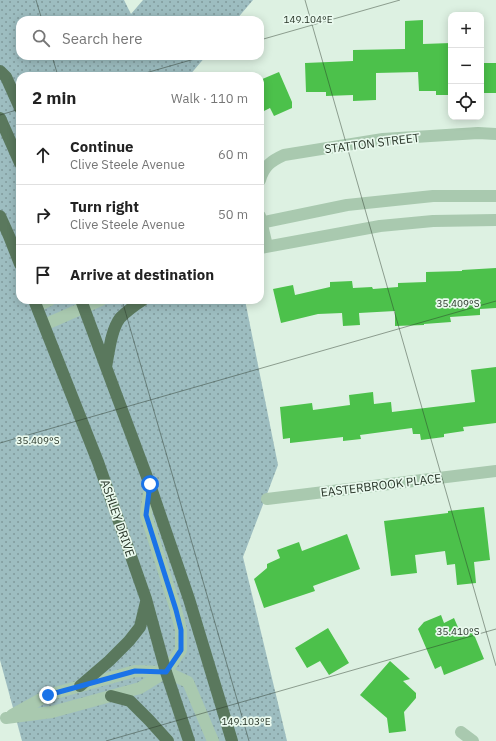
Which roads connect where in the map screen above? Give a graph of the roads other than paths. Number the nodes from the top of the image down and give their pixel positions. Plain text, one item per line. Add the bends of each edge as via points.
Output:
1 (0, 71) edge
2 (16, 99) edge
3 (0, 118) edge
4 (496, 134) edge
5 (16, 154) edge
6 (264, 170) edge
7 (496, 196) edge
8 (0, 216) edge
9 (264, 219) edge
10 (496, 220) edge
11 (264, 247) edge
12 (16, 254) edge
13 (36, 304) edge
14 (82, 304) edge
15 (138, 304) edge
16 (44, 325) junction
17 (106, 367) junction
18 (496, 471) edge
19 (150, 484) junction
20 (267, 499) dead end
21 (146, 599) junction
22 (166, 672) junction
23 (80, 686) junction
24 (110, 696) junction
25 (3, 719) edge
26 (461, 732) dead end
27 (168, 741) edge
28 (189, 741) edge
29 (212, 741) edge
30 (232, 741) edge
31 (473, 741) edge

1 - 2 main road via 6,77
3 - 5 main road
4 - 6 street, STATTON STREET via 383,139 284,154 271,161
7 - 9 street via 433,196 347,205
8 - 12 main road
10 - 11 street via 433,221 380,226
13 - 16 main road, ASHLEY DRIVE
14 - 16 street
14 - 17 main road
15 - 17 main road via 120,319 113,334
16 - 21 main road, ASHLEY DRIVE via 98,462
17 - 19 main road
18 - 20 street, EASTERBROOK PLACE
19 - 22 street via 146,515 181,630 181,650
19 - 30 main road via 189,599
21 - 22 main road, ASHLEY DRIVE
21 - 23 main road via 140,627 109,662
22 - 23 street via 135,671
22 - 24 street via 140,688
22 - 28 main road, ASHLEY DRIVE
22 - 29 street via 188,682
23 - 25 street via 48,695
24 - 25 street via 52,712
24 - 27 main road via 130,701
26 - 31 street

